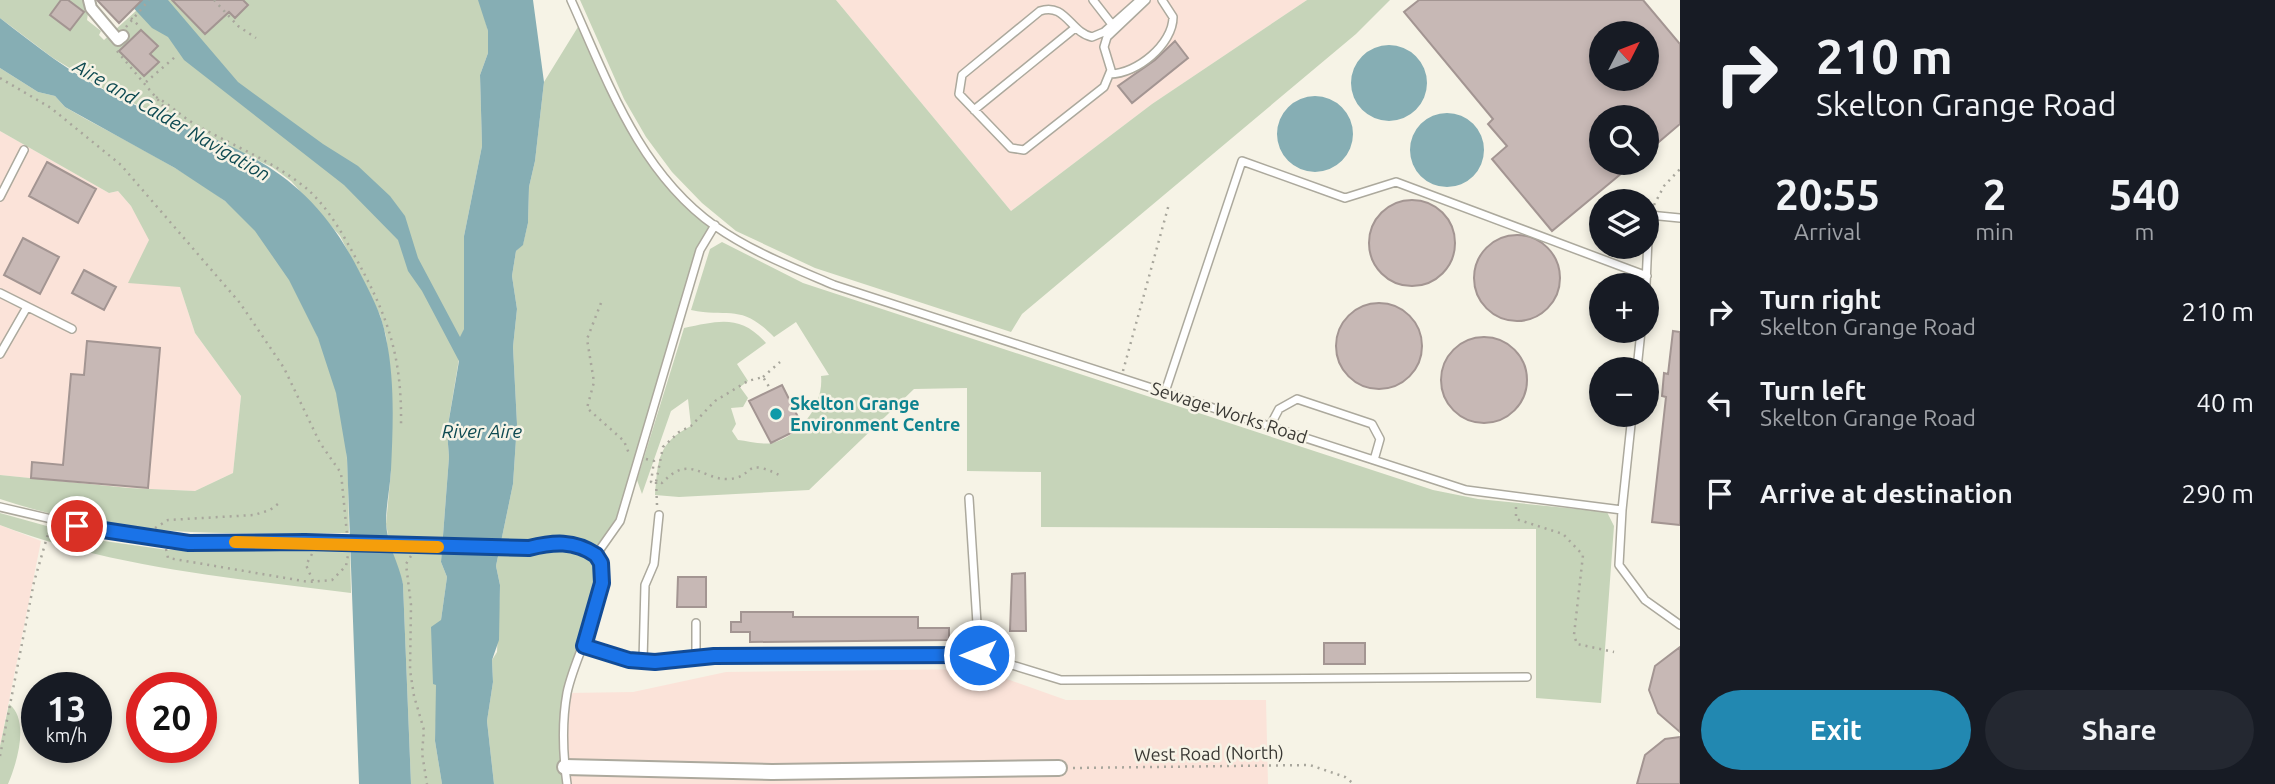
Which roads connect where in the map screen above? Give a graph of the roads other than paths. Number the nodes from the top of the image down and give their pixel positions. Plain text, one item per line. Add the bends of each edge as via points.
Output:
1 (89, 0) edge
2 (571, 0) edge
3 (1093, 0) edge
4 (1140, 0) edge
5 (1146, 0) edge
6 (1162, 0) edge
7 (1114, 27) junction
8 (1075, 28) junction
9 (121, 38) road end
10 (1110, 74) junction
11 (974, 110) junction
12 (24, 150) dead end
13 (0, 197) edge
14 (1680, 218) edge
15 (715, 226) junction
16 (1639, 273) edge
17 (1647, 273) edge
18 (0, 293) edge
19 (27, 307) junction
20 (72, 329) dead end
21 (0, 354) edge
22 (1165, 392) junction
23 (1270, 426) junction
24 (1631, 427) edge
25 (1374, 460) junction
26 (969, 498) dead end
27 (0, 506) edge
28 (1622, 510) junction
29 (659, 515) road end
30 (596, 555) junction
31 (696, 623) dead end
32 (1680, 625) edge
33 (584, 646) junction
34 (979, 655) junction
35 (696, 658) junction
36 (643, 661) junction
37 (1527, 677) dead end
38 (565, 767) junction
39 (1059, 768) road end
40 (772, 778) edge
41 (567, 784) edge

1 - 9 street via 91,8
2 - 15 lane, Sewage Works Road via 625,120 645,153 678,193
3 - 7 lane
4 - 7 lane
5 - 7 lane
6 - 10 lane via 1173,17 1169,37 1128,72
7 - 8 lane via 1092,37
7 - 10 lane via 1105,42
8 - 11 lane
8 - 11 lane via 1060,11 1045,9 962,75 959,94
10 - 11 lane via 1104,87 1024,150 1011,148
12 - 13 lane
14 - 17 lane via 1648,215
15 - 22 lane, Sewage Works Road via 767,257 834,285
15 - 30 lane via 700,250 620,521
16 - 22 lane via 1396,182 1345,198 1242,161
18 - 19 lane
19 - 20 lane
19 - 21 lane
22 - 23 lane, Sewage Works Road
23 - 25 lane, Sewage Works Road
23 - 25 lane via 1279,409 1297,399 1372,424 1380,439
24 - 28 lane
25 - 28 lane, Sewage Works Road via 1466,490
26 - 34 lane
27 - 30 lane, bridge via 52,521 189,543 529,548 565,543
28 - 32 lane via 1619,565 1645,600
29 - 36 lane via 654,564 645,585
30 - 33 lane via 602,583
31 - 35 lane
33 - 36 lane
33 - 38 lane via 567,693
34 - 35 lane
34 - 37 lane via 1061,680
35 - 36 lane
38 - 40 street
38 - 41 lane
39 - 40 street

